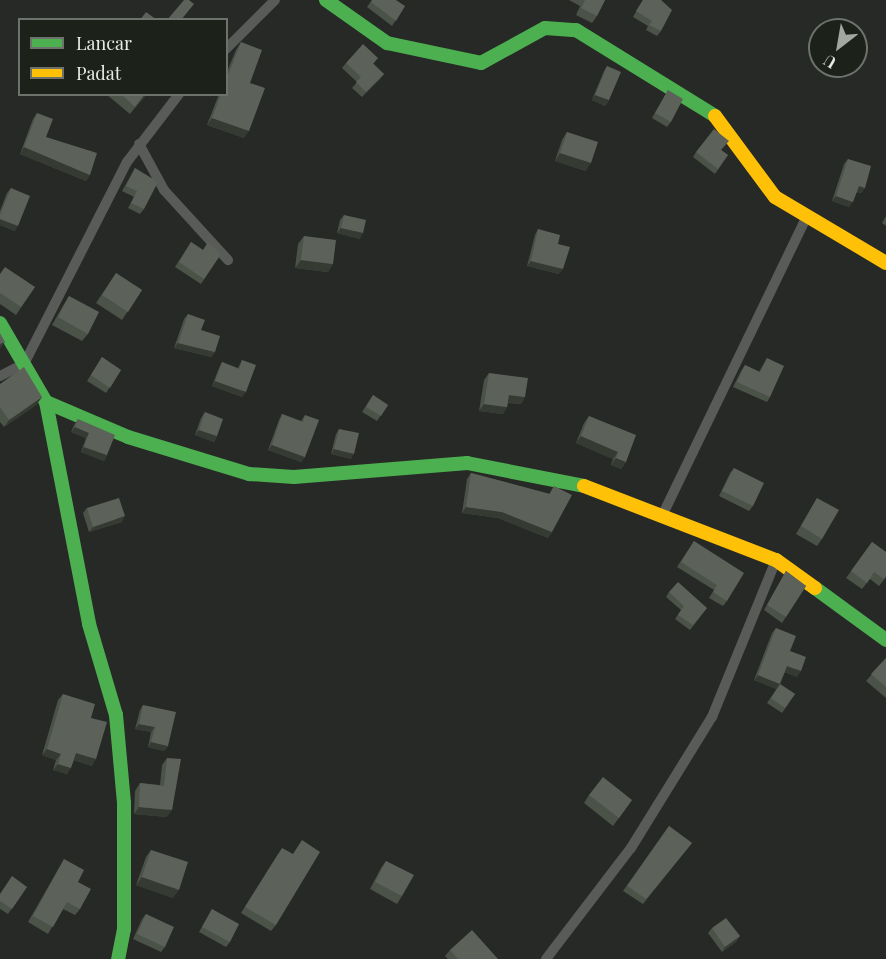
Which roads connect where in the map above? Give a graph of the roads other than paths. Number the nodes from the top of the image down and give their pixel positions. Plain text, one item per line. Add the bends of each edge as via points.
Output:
1 (275, 0) edge
2 (326, 0) edge
3 (228, 47) edge
4 (177, 96) edge
5 (139, 144) junction
6 (807, 216) junction
7 (228, 260) dead end
8 (886, 263) edge
9 (0, 323) edge
10 (24, 364) junction
11 (0, 376) edge
12 (46, 402) junction
13 (662, 516) junction
14 (776, 560) junction
15 (886, 640) edge
16 (118, 959) edge
17 (546, 959) edge

1 - 3 street
2 - 6 street via 387,43 481,63 498,58 545,28 576,30 707,109 729,130 768,191
4 - 5 street
5 - 7 street via 164,190
5 - 10 street
6 - 8 street
6 - 13 street
9 - 10 street
10 - 11 street
10 - 12 street
12 - 13 street via 128,436 249,474 294,477 467,463 562,478
12 - 16 street via 89,624 109,682 123,761 124,930
13 - 14 street
14 - 15 street
14 - 17 street via 712,717 631,848

